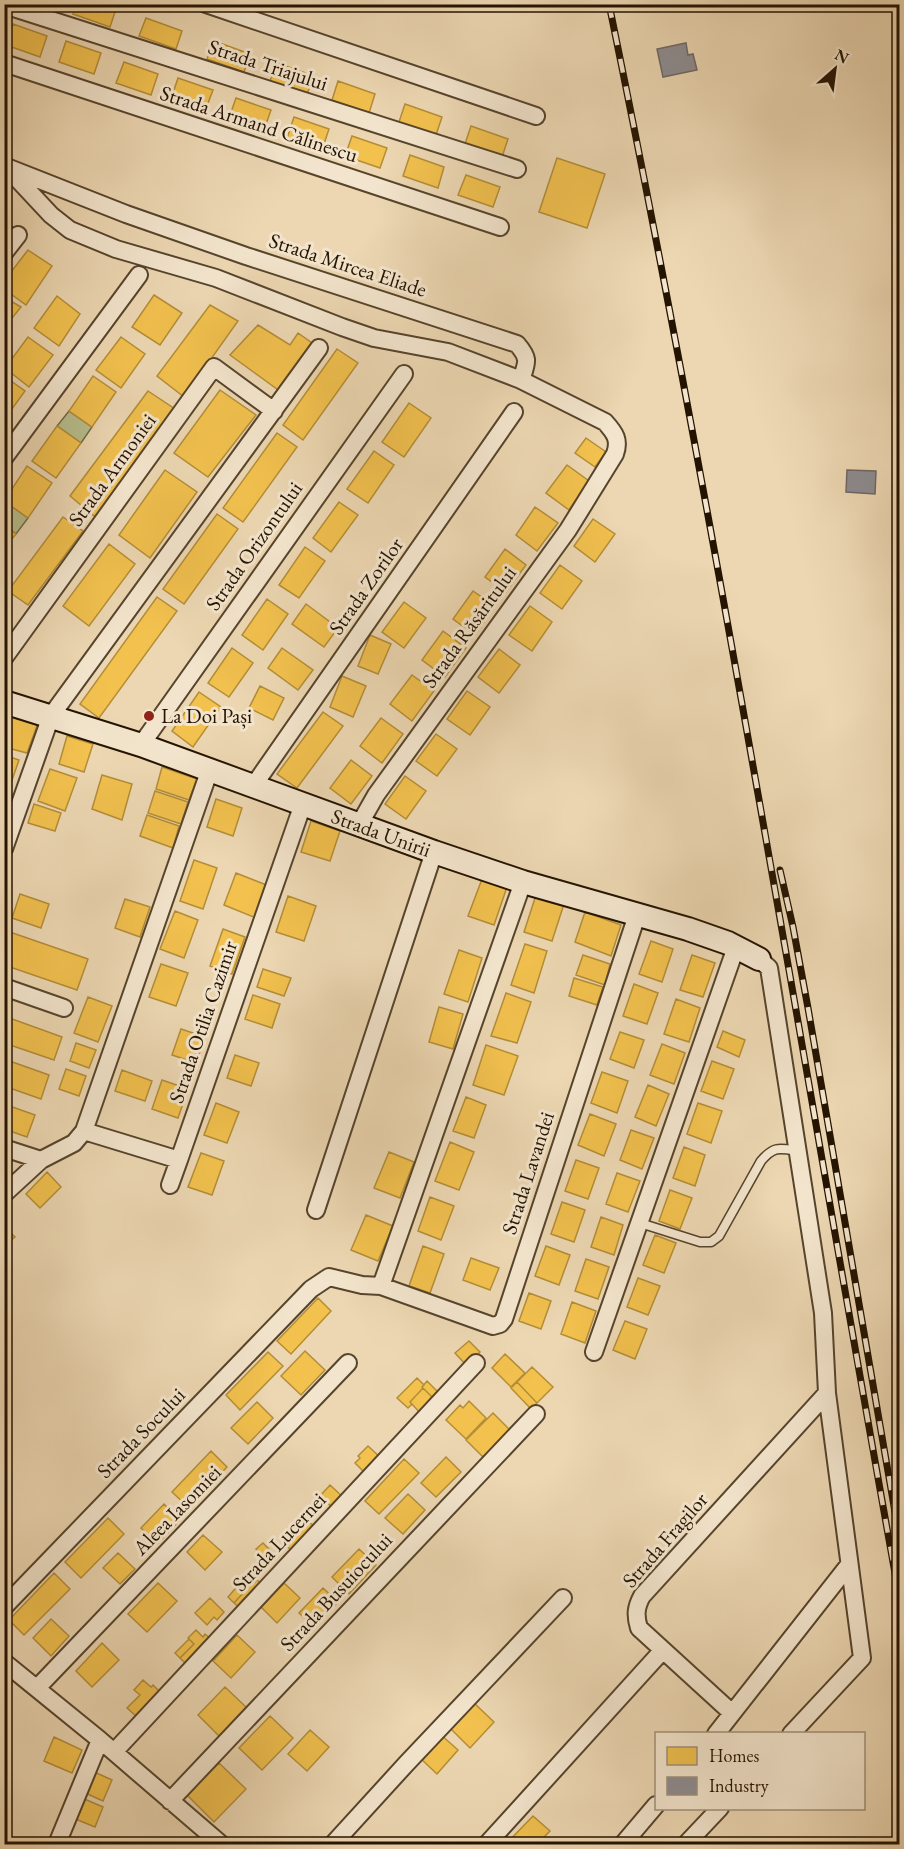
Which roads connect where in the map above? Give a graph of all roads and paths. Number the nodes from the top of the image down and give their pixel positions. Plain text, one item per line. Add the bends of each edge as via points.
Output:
1 (4, 4) edge
2 (206, 4) edge
3 (4, 63) edge
4 (536, 116) dead end
5 (5, 166) edge
6 (517, 169) dead end
7 (500, 227) dead end
8 (18, 235) dead end
9 (4, 253) edge
10 (140, 275) dead end
11 (319, 348) dead end
12 (404, 374) dead end
13 (521, 380) junction
14 (274, 411) junction
15 (514, 412) dead end
16 (4, 458) edge
17 (4, 658) edge
18 (4, 702) edge
19 (51, 717) junction
20 (141, 745) junction
21 (210, 769) junction
22 (254, 785) junction
23 (303, 804) junction
24 (358, 825) junction
25 (4, 849) edge
26 (434, 852) junction
27 (523, 882) junction
28 (637, 915) junction
29 (736, 947) junction
30 (759, 959) joint
31 (4, 987) edge
32 (64, 1008) dead end
33 (84, 1131) junction
34 (4, 1148) edge
35 (798, 1151) junction
36 (41, 1160) junction
37 (179, 1160) junction
38 (170, 1185) dead end
39 (4, 1194) edge
40 (316, 1210) dead end
41 (640, 1223) junction
42 (381, 1286) junction
43 (594, 1352) dead end
44 (348, 1363) dead end
45 (476, 1363) dead end
46 (827, 1393) junction
47 (536, 1414) dead end
48 (848, 1566) junction
49 (562, 1598) dead end
50 (4, 1607) edge
51 (663, 1650) junction
52 (4, 1662) edge
53 (38, 1688) junction
54 (732, 1713) junction
55 (718, 1732) edge
56 (792, 1732) edge
57 (100, 1740) junction
58 (114, 1752) junction
59 (170, 1802) junction
60 (655, 1808) edge
61 (719, 1810) edge
62 (630, 1842) edge
63 (57, 1845) edge
64 (221, 1845) edge
65 (333, 1845) edge
66 (487, 1845) edge
67 (686, 1845) edge

1 - 6 street, Strada Triajului
2 - 4 street
3 - 7 street, Strada Armand Călinescu
5 - 13 street via 70,230 116,249 216,278 374,338 448,352
5 - 13 street, Strada Mircea Eliade via 235,252 518,344 527,361
8 - 9 street
10 - 16 street
11 - 14 street
12 - 20 street, Strada Orizontului
13 - 24 street, Strada Răsăritului via 605,422 615,433 615,454 568,530
14 - 17 street, Strada Armoniei via 214,367
14 - 19 street
15 - 22 street, Strada Zorilor
18 - 19 street, Strada Unirii
19 - 20 street, Strada Unirii
19 - 25 street
20 - 21 street, Strada Unirii
21 - 22 street, Strada Unirii
21 - 33 street
22 - 23 street, Strada Unirii
23 - 24 street, Strada Unirii
23 - 37 street, Strada Otilia Cazimir
24 - 26 street, Strada Unirii
26 - 27 street, Strada Unirii
26 - 40 street
27 - 28 street, Strada Unirii
27 - 42 street
28 - 29 street, Strada Unirii
28 - 42 street, Strada Lavandei via 504,1319 493,1326
29 - 30 street, Strada Unirii
29 - 41 street
30 - 35 street via 769,968
31 - 32 street
33 - 36 street via 74,1143
33 - 37 street
34 - 36 street
35 - 41 lane via 770,1150 719,1236 711,1242
35 - 46 street via 823,1313
36 - 39 street
37 - 38 street, Strada Otilia Cazimir
41 - 43 street
42 - 50 street, Strada Socului via 329,1277 311,1289
44 - 53 street, Aleea Iasomiei
45 - 58 street, Strada Lucernei
46 - 48 street
46 - 51 street, Strada Fragilor via 642,1596 636,1606 639,1628
47 - 59 street, Strada Busuiocului
48 - 54 street
48 - 56 street via 862,1658
49 - 65 street
51 - 54 street, Strada Fragilor
51 - 66 street
52 - 53 street
53 - 57 street
54 - 55 street
57 - 58 street
57 - 63 street
58 - 59 street
59 - 64 street
60 - 62 street
61 - 67 street

